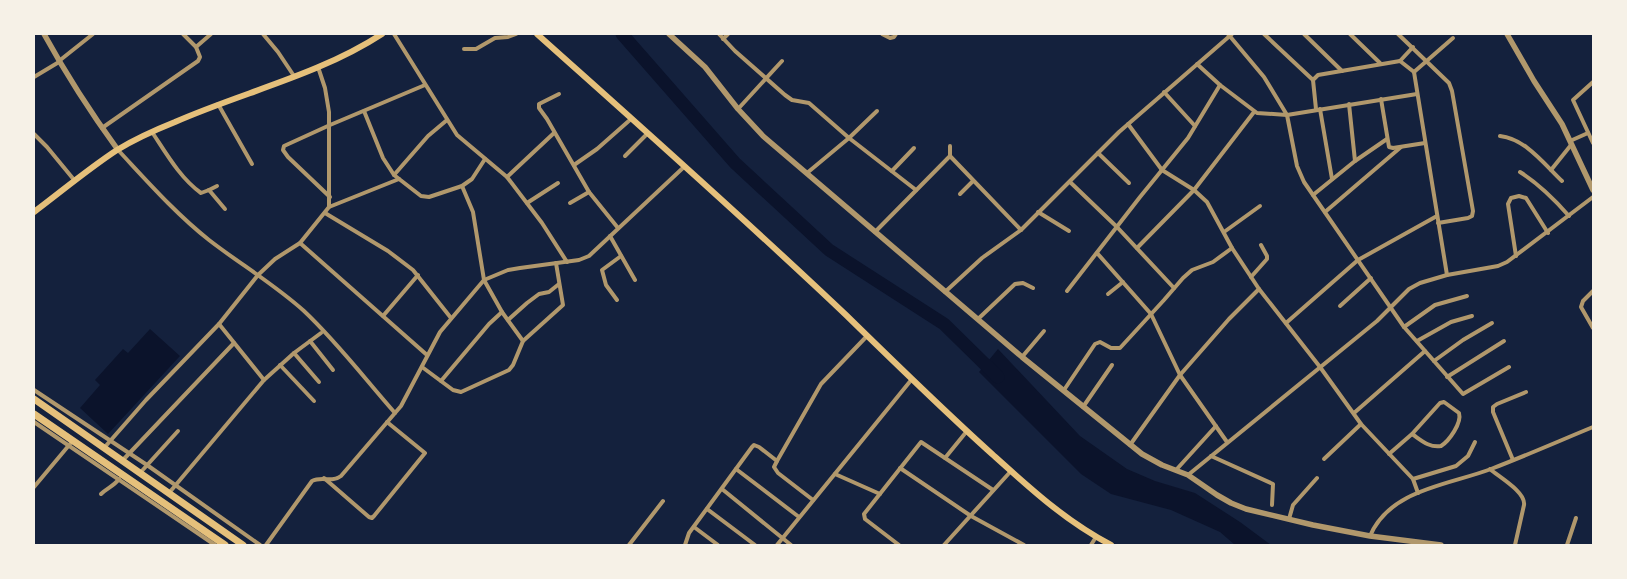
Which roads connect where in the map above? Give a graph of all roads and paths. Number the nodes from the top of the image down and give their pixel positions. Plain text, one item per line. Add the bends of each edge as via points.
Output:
1 (44, 34) edge
2 (93, 34) edge
3 (183, 34) edge
4 (211, 34) edge
5 (263, 34) edge
6 (382, 34) edge
7 (394, 34) edge
8 (516, 34) edge
9 (537, 34) edge
10 (669, 34) edge
11 (719, 34) edge
12 (728, 34) edge
13 (882, 34) edge
14 (896, 34) edge
15 (1264, 34) edge
16 (1304, 34) edge
17 (1350, 34) edge
18 (1398, 34) edge
19 (1507, 34) edge
20 (1230, 35) edge
21 (1453, 38) dead end
22 (724, 39) junction
23 (1413, 47) junction
24 (196, 48) junction
25 (464, 49) dead end
26 (59, 61) junction
27 (782, 61) dead end
28 (1400, 61) junction
29 (1427, 61) junction
30 (1197, 64) junction
31 (1380, 64) junction
32 (318, 67) junction
33 (1342, 71) junction
34 (1414, 72) junction
35 (294, 76) junction
36 (34, 77) edge
37 (766, 79) junction
38 (1313, 80) junction
39 (1593, 82) edge
40 (1220, 84) junction
41 (425, 85) junction
42 (1164, 92) junction
43 (559, 94) dead end
44 (1417, 94) junction
45 (1381, 99) junction
46 (218, 104) junction
47 (1349, 104) junction
48 (738, 109) junction
49 (1318, 109) junction
50 (364, 111) junction
51 (877, 111) dead end
52 (1254, 112) junction
53 (1287, 115) junction
54 (632, 119) junction
55 (447, 120) junction
56 (1128, 124) junction
57 (330, 125) junction
58 (1195, 126) junction
59 (102, 128) junction
60 (152, 132) junction
61 (554, 133) junction
62 (648, 133) junction
63 (1588, 133) junction
64 (34, 134) edge
65 (1500, 136) dead end
66 (849, 138) junction
67 (1387, 139) junction
68 (1425, 143) junction
69 (1570, 143) junction
70 (1593, 143) edge
71 (950, 146) dead end
72 (914, 148) dead end
73 (1401, 148) junction
74 (118, 150) junction
75 (1098, 153) junction
76 (624, 156) dead end
77 (950, 156) junction
78 (485, 159) junction
79 (1356, 161) junction
80 (252, 164) dead end
81 (574, 165) junction
82 (685, 166) junction
83 (1162, 170) junction
84 (1551, 170) junction
85 (892, 171) junction
86 (1520, 172) dead end
87 (807, 173) junction
88 (394, 175) junction
89 (507, 178) junction
90 (399, 179) junction
91 (1332, 179) junction
92 (75, 181) junction
93 (973, 181) junction
94 (1562, 181) dead end
95 (1070, 182) junction
96 (558, 183) dead end
97 (1129, 183) dead end
98 (217, 186) dead end
99 (462, 186) junction
100 (209, 190) junction
101 (916, 190) junction
102 (1194, 190) junction
103 (1593, 190) edge
104 (589, 192) junction
105 (960, 194) dead end
106 (1312, 195) junction
107 (330, 197) junction
108 (1593, 197) edge
109 (570, 202) dead end
110 (527, 203) junction
111 (1260, 206) dead end
112 (329, 207) junction
113 (225, 209) dead end
114 (34, 212) edge
115 (1038, 212) junction
116 (1325, 212) junction
117 (325, 213) junction
118 (1437, 216) junction
119 (1569, 216) junction
120 (1438, 224) junction
121 (1117, 227) junction
122 (618, 228) junction
123 (1021, 230) junction
124 (1069, 231) dead end
125 (875, 232) junction
126 (1224, 232) junction
127 (1548, 233) junction
128 (610, 236) junction
129 (300, 243) junction
130 (1260, 245) dead end
131 (1137, 248) junction
132 (1232, 248) junction
133 (1098, 253) junction
134 (622, 256) junction
135 (1516, 256) junction
136 (1358, 260) junction
137 (567, 262) junction
138 (556, 263) junction
139 (258, 275) junction
140 (418, 275) junction
141 (1447, 276) junction
142 (1251, 277) junction
143 (1371, 278) junction
144 (484, 280) junction
145 (635, 280) dead end
146 (1123, 282) junction
147 (559, 284) junction
148 (1033, 288) dead end
149 (1174, 288) junction
150 (1260, 289) junction
151 (1068, 291) dead end
152 (945, 292) junction
153 (1593, 292) edge
154 (1108, 294) dead end
155 (1466, 296) dead end
156 (617, 300) dead end
157 (1340, 306) dead end
158 (1390, 308) junction
159 (502, 312) junction
160 (1151, 314) junction
161 (383, 316) junction
162 (1472, 316) dead end
163 (451, 318) junction
164 (978, 319) junction
165 (508, 320) junction
166 (1286, 323) junction
167 (1492, 323) dead end
168 (219, 324) junction
169 (1404, 326) junction
170 (1593, 328) edge
171 (1044, 331) dead end
172 (321, 333) dead end
173 (867, 336) junction
174 (523, 341) junction
175 (1417, 341) junction
176 (1504, 341) dead end
177 (310, 342) junction
178 (234, 343) junction
179 (1425, 351) junction
180 (294, 353) junction
181 (427, 355) junction
182 (1022, 357) junction
183 (1434, 361) junction
184 (280, 365) junction
185 (1112, 366) dead end
186 (422, 367) junction
187 (1320, 367) junction
188 (1509, 367) dead end
189 (332, 370) dead end
190 (1180, 375) junction
191 (1447, 377) junction
192 (912, 379) junction
193 (264, 380) junction
194 (441, 381) junction
195 (319, 382) dead end
196 (34, 390) edge
197 (1064, 390) junction
198 (1526, 392) dead end
199 (34, 399) edge
200 (314, 402) dead end
201 (1083, 407) junction
202 (395, 413) junction
203 (1354, 413) junction
204 (34, 414) edge
205 (34, 422) edge
206 (387, 422) junction
207 (1361, 424) junction
208 (1216, 426) junction
209 (1593, 427) edge
210 (178, 431) dead end
211 (967, 431) junction
212 (1412, 434) junction
213 (111, 441) junction
214 (1227, 442) junction
215 (1475, 442) dead end
216 (70, 444) junction
217 (1130, 445) junction
218 (104, 448) junction
219 (129, 453) junction
220 (1389, 454) junction
221 (1211, 456) junction
222 (945, 458) junction
223 (1324, 459) dead end
224 (1513, 460) junction
225 (122, 461) junction
226 (776, 461) junction
227 (147, 466) junction
228 (900, 468) junction
229 (736, 469) junction
230 (1490, 469) junction
231 (1176, 470) junction
232 (1011, 471) junction
233 (140, 473) junction
234 (835, 474) junction
235 (1188, 475) junction
236 (324, 478) junction
237 (1317, 478) dead end
238 (119, 479) junction
239 (1413, 479) junction
240 (34, 486) edge
241 (175, 486) junction
242 (722, 489) junction
243 (993, 490) junction
244 (169, 493) junction
245 (1418, 493) junction
246 (101, 494) dead end
247 (880, 494) junction
248 (813, 500) junction
249 (663, 501) dead end
250 (1272, 505) dead end
251 (707, 509) junction
252 (971, 516) junction
253 (799, 517) junction
254 (1576, 518) dead end
255 (1289, 519) junction
256 (694, 527) junction
257 (1370, 536) junction
258 (1096, 537) junction
259 (783, 538) junction
260 (212, 544) edge
261 (225, 545) edge
262 (243, 545) edge
263 (260, 545) edge
264 (266, 545) edge
265 (629, 545) edge
266 (685, 545) edge
267 (718, 545) edge
268 (755, 545) edge
269 (777, 545) edge
270 (791, 545) edge
271 (899, 545) edge
272 (944, 545) edge
273 (1024, 545) edge
274 (1091, 545) edge
275 (1111, 545) edge
276 (1441, 545) edge
277 (1515, 545) edge
278 (1567, 545) edge

1 - 26 street
2 - 26 street
3 - 24 street
4 - 24 street
5 - 35 street
6 - 32 main road
7 - 41 street
8 - 25 street via 498,37 476,48
9 - 54 main road
10 - 48 street via 705,67
11 - 22 street
12 - 22 street
13 - 14 street via 893,38
15 - 38 street
16 - 33 street
17 - 31 street
18 - 23 street
19 - 69 street via 1530,76 1562,124
20 - 30 street
20 - 53 street via 1264,77
21 - 29 street
22 - 37 street
23 - 28 street
23 - 29 street
24 - 59 street via 200,57 197,62
26 - 36 street
26 - 59 street
27 - 37 street
28 - 31 street
28 - 34 street
29 - 34 street
29 - 120 street via 1451,87 1473,211 1472,216 1468,218
30 - 40 street
30 - 42 street
31 - 33 street
32 - 35 main road
32 - 57 street via 328,100
33 - 38 street via 1321,74
34 - 44 street
35 - 46 main road
37 - 48 street
37 - 66 street via 792,100 809,103
38 - 49 street
39 - 63 street via 1573,100
40 - 52 street
40 - 58 street
41 - 50 street
41 - 55 street
42 - 56 street
42 - 58 street
43 - 61 street via 538,106
44 - 45 street
44 - 68 street
45 - 47 street
45 - 67 street
46 - 60 main road
46 - 80 street
47 - 49 street
47 - 79 street
48 - 87 street via 763,136
49 - 53 street
49 - 91 street
50 - 57 street
50 - 88 street via 383,158
51 - 66 street
52 - 53 street
52 - 102 street
53 - 106 street via 1298,170
54 - 62 main road
54 - 81 street
55 - 78 street via 457,136
55 - 88 street via 428,136
56 - 75 street
56 - 83 street
57 - 107 street
57 - 107 street via 283,148 288,157
58 - 83 street
59 - 74 street
60 - 74 main road
60 - 100 street via 190,182 201,193
61 - 81 street
61 - 89 street
62 - 76 street
62 - 82 main road
63 - 69 street
63 - 70 street
64 - 92 street
65 - 84 street via 1522,144
66 - 85 street
66 - 87 street
67 - 73 street via 1391,148
67 - 79 street
68 - 73 street
68 - 118 street
69 - 84 street
69 - 103 street
71 - 77 street
72 - 85 street
73 - 116 street
74 - 92 main road
74 - 139 street via 191,225
75 - 95 street
75 - 97 street
77 - 93 street
77 - 101 street
78 - 89 street
78 - 99 street via 472,179
79 - 91 street
81 - 104 street
82 - 122 street
82 - 173 main road
83 - 102 street
83 - 121 street
84 - 94 street
85 - 101 street
86 - 119 street
87 - 125 street
88 - 90 street
89 - 110 street
90 - 99 street via 416,194 426,197
90 - 112 street
91 - 106 street
92 - 114 main road
93 - 105 street
93 - 123 street
95 - 115 street
95 - 121 street
96 - 110 street
98 - 100 street
99 - 144 street via 473,212
100 - 113 street
101 - 125 street
102 - 126 street via 1211,207
102 - 131 street
104 - 109 street
104 - 122 street
106 - 116 street
107 - 112 street
108 - 119 street
110 - 137 street
111 - 126 street
112 - 117 street
115 - 123 street
115 - 124 street
116 - 136 street
117 - 129 street
117 - 140 street via 401,259
118 - 120 street
118 - 136 street
119 - 127 street
120 - 141 street
121 - 131 street
121 - 133 street
122 - 128 street
123 - 152 street via 982,258
125 - 152 street
126 - 132 street
127 - 135 street
127 - 135 street via 1528,199 1519,196 1511,198 1508,204
128 - 134 street
128 - 137 street via 589,256
129 - 139 street via 275,259
129 - 161 street
130 - 142 street via 1268,256
131 - 149 street
132 - 142 street
132 - 149 street via 1213,262 1192,270
133 - 146 street
133 - 151 street
134 - 145 street
134 - 156 street via 602,270 606,285
135 - 141 street via 1498,266
136 - 143 street
136 - 166 street
137 - 138 street
138 - 144 street via 508,270
138 - 147 street
139 - 168 street
139 - 202 street via 304,311 324,331
140 - 161 street
140 - 163 street
141 - 158 street via 1420,283 1409,289
142 - 150 street
143 - 157 street
143 - 158 street
144 - 159 street
144 - 163 street
146 - 154 street
146 - 160 street
147 - 165 street via 549,292 539,294
147 - 174 street via 563,304
148 - 164 street via 1023,282 1015,284
149 - 160 street
150 - 166 street
150 - 190 street via 1229,319
152 - 164 street
153 - 170 street via 1583,301 1581,307
155 - 169 street via 1435,305
158 - 169 street
158 - 187 street
159 - 165 street
159 - 194 street
160 - 190 street
160 - 197 street via 1120,348 1111,348 1100,342 1095,344
161 - 181 street
162 - 175 street via 1451,322
163 - 181 street
164 - 182 street
165 - 174 street
166 - 187 street
167 - 183 street
168 - 178 street
168 - 213 street via 146,400
169 - 175 street
171 - 182 street
172 - 177 street
173 - 192 main road
173 - 226 street via 821,384
174 - 194 street via 513,365 505,373 461,392 453,390
175 - 179 street
176 - 191 street
177 - 180 street
177 - 189 street
178 - 193 street
178 - 219 street
179 - 183 street
179 - 203 street
180 - 184 street
180 - 195 street
181 - 186 street
182 - 197 street
183 - 191 street
184 - 193 street
184 - 200 street
185 - 201 street
186 - 194 street
186 - 202 street via 406,399
187 - 203 street
187 - 214 street
188 - 191 street via 1463,394
190 - 208 street
190 - 217 street
192 - 211 main road
192 - 234 street
193 - 241 street
196 - 213 street
197 - 201 street
198 - 224 street via 1493,407
199 - 218 main road
201 - 217 street
202 - 206 street
203 - 207 street
204 - 216 main road
205 - 216 street
206 - 236 street via 344,474 335,479
206 - 236 street via 425,454 372,518
207 - 220 street
207 - 223 street
208 - 214 street
208 - 231 street
209 - 224 street
210 - 227 street
211 - 222 street
211 - 232 main road
212 - 212 street via 1440,403 1446,403 1459,413 1460,419 1450,437 1441,446 1433,447
212 - 220 street
213 - 218 street
213 - 219 street
214 - 221 street
215 - 239 street via 1468,456 1456,466
216 - 238 street
216 - 240 street
216 - 261 main road
217 - 231 street via 1153,461
218 - 225 main road
219 - 225 street
219 - 227 street
220 - 239 street
221 - 235 street
221 - 250 street via 1273,484
222 - 228 street via 921,442
222 - 243 street
224 - 230 street
225 - 233 main road
226 - 229 street via 754,445
226 - 248 street via 774,467 778,474
227 - 233 street
227 - 241 street
228 - 247 street
228 - 252 street
229 - 242 street
229 - 253 street
230 - 245 street
230 - 277 street via 1524,499
231 - 235 street
232 - 243 street
232 - 258 main road via 1060,513
233 - 244 main road
234 - 247 street
234 - 248 street
235 - 255 street via 1231,503
236 - 264 street via 312,481
237 - 255 street via 1293,505
238 - 246 street via 114,486
238 - 260 street
239 - 245 street
241 - 244 street
241 - 263 street
242 - 251 street
242 - 259 street
243 - 252 street
244 - 262 main road
245 - 257 street via 1395,504 1382,514
247 - 271 street via 863,518
248 - 253 street
249 - 265 street
251 - 256 street
251 - 268 street
252 - 272 street
252 - 273 street
253 - 259 street
254 - 278 street
255 - 257 street
256 - 266 street
256 - 267 street
257 - 276 street
258 - 274 street
258 - 275 main road
259 - 269 street
259 - 270 street

